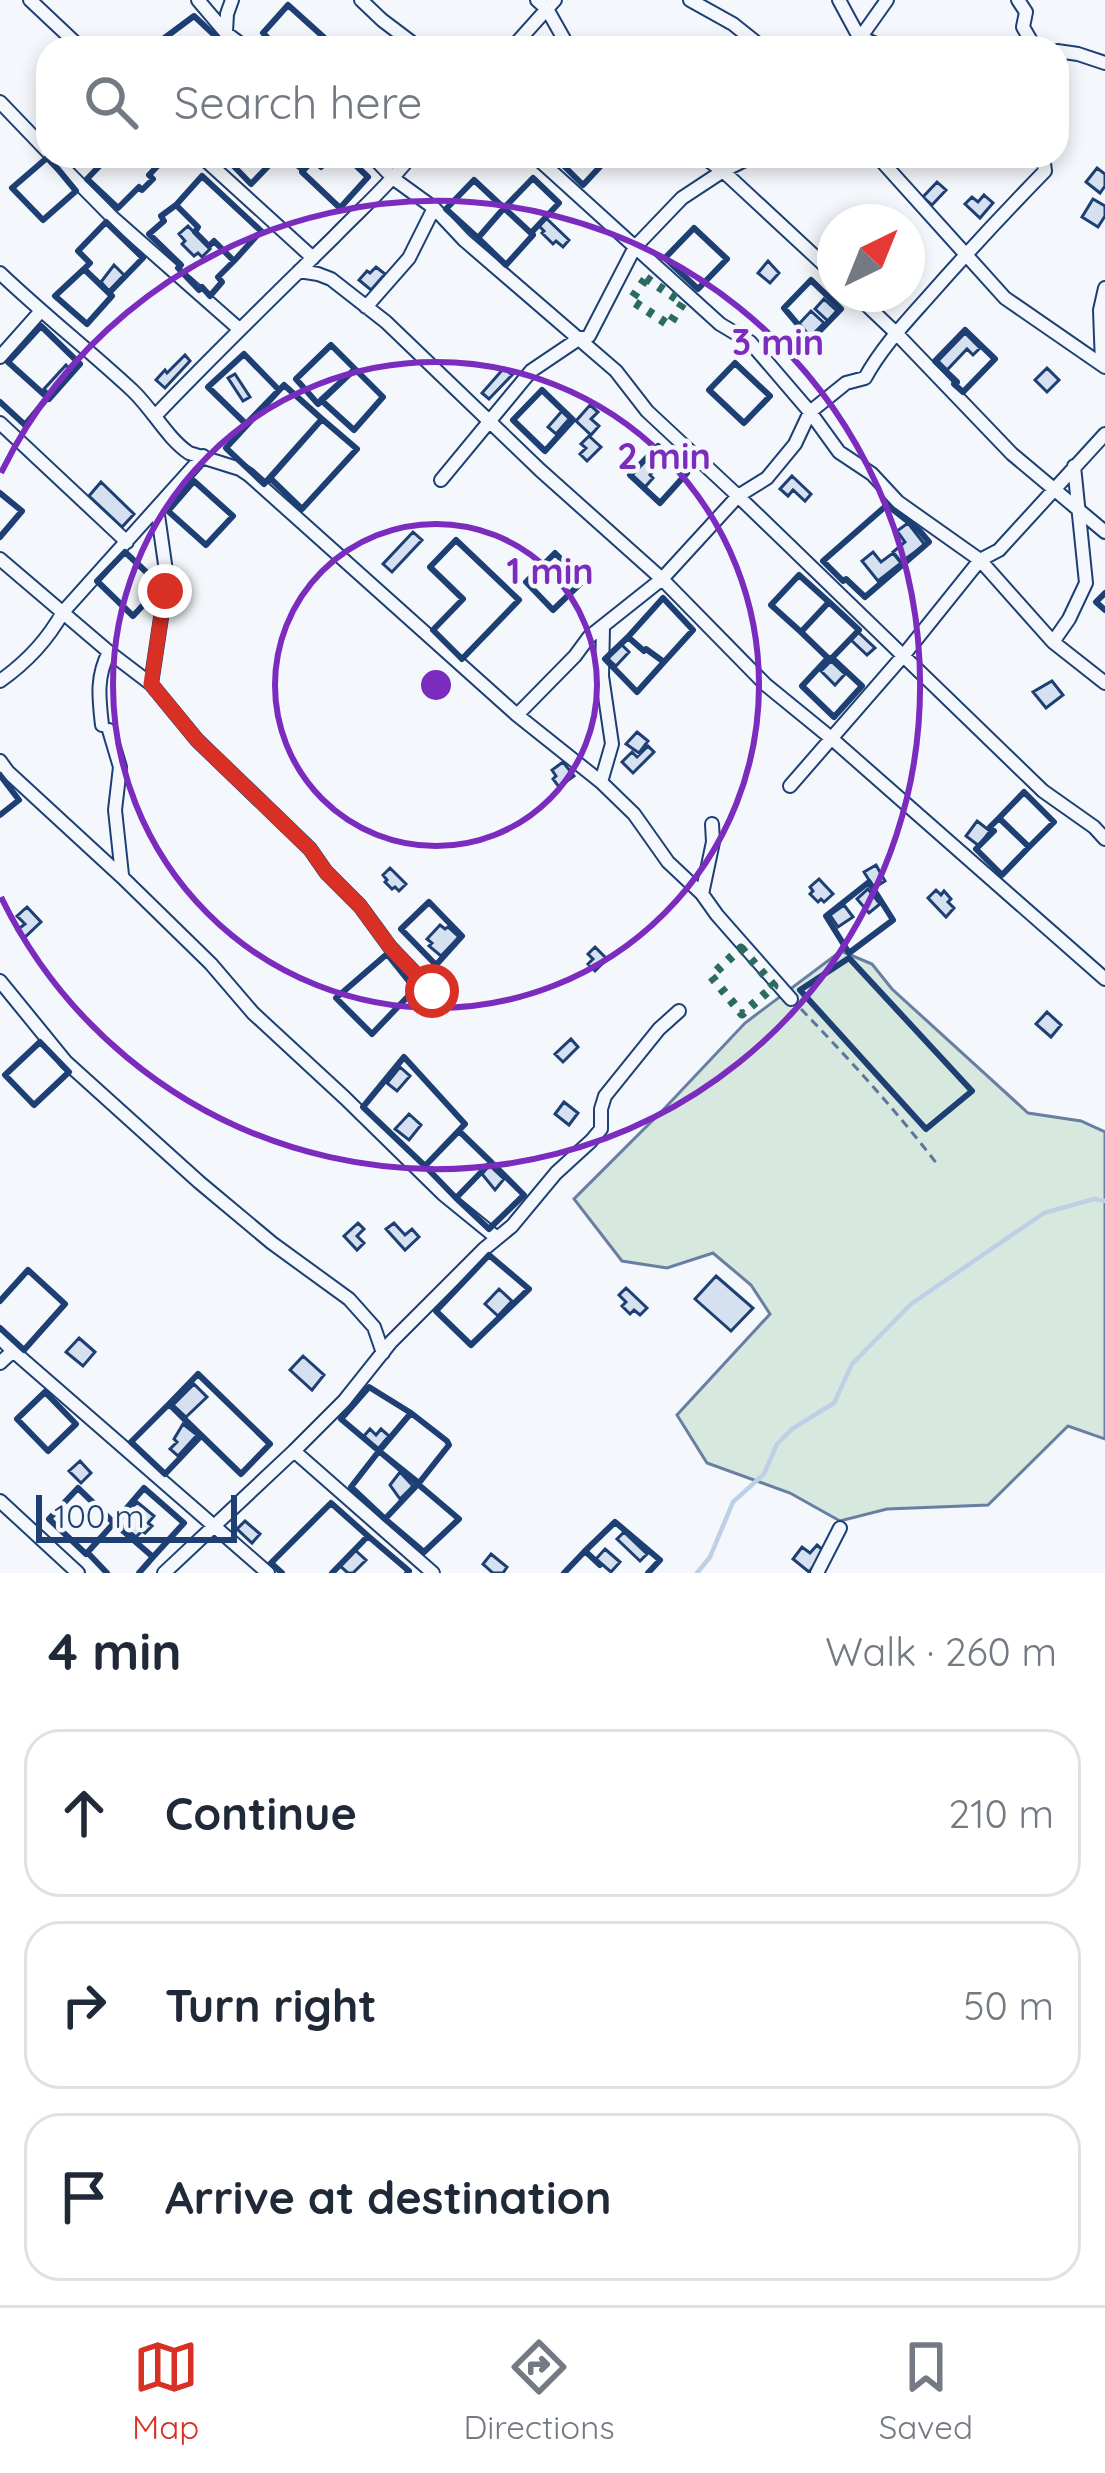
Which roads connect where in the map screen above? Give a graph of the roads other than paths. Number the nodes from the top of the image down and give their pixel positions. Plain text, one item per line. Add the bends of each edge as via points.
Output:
1 (30, 0) edge
2 (198, 0) edge
3 (232, 0) edge
4 (362, 0) edge
5 (690, 0) edge
6 (839, 0) edge
7 (886, 0) edge
8 (1018, 0) edge
9 (546, 3) edge
10 (226, 33) junction
11 (68, 36) edge
12 (230, 36) edge
13 (403, 36) edge
14 (521, 36) edge
15 (563, 36) edge
16 (747, 36) edge
17 (853, 36) edge
18 (861, 36) edge
19 (1028, 36) edge
20 (1069, 53) edge
21 (1105, 63) edge
22 (0, 102) edge
23 (36, 139) edge
24 (64, 168) edge
25 (214, 168) edge
26 (384, 168) edge
27 (402, 168) edge
28 (548, 168) edge
29 (719, 168) edge
30 (729, 168) edge
31 (889, 168) edge
32 (1045, 168) edge
33 (723, 171) junction
34 (394, 179) junction
35 (434, 208) junction
36 (634, 247) junction
37 (966, 253) junction
38 (313, 257) junction
39 (817, 258) edge
40 (299, 271) junction
41 (0, 274) edge
42 (1105, 288) edge
43 (366, 307) junction
44 (40, 311) junction
45 (874, 312) edge
46 (238, 328) junction
47 (896, 333) junction
48 (577, 340) junction
49 (0, 358) edge
50 (1103, 365) edge
51 (811, 412) junction
52 (156, 415) junction
53 (490, 422) junction
54 (0, 423) edge
55 (1105, 434) edge
56 (203, 456) junction
57 (1074, 466) junction
58 (441, 480) dead end
59 (1052, 489) junction
60 (738, 496) junction
61 (157, 508) junction
62 (1078, 510) junction
63 (1105, 532) edge
64 (127, 542) junction
65 (0, 559) edge
66 (980, 560) junction
67 (662, 579) junction
68 (63, 612) junction
69 (603, 627) junction
70 (1053, 642) junction
71 (109, 652) junction
72 (903, 656) junction
73 (0, 681) edge
74 (1105, 683) edge
75 (151, 684) junction
76 (517, 715) junction
77 (831, 738) junction
78 (0, 761) edge
79 (601, 782) junction
80 (790, 786) dead end
81 (1105, 814) edge
82 (712, 824) dead end
83 (1094, 827) junction
84 (1105, 839) edge
85 (122, 877) junction
86 (702, 894) junction
87 (1105, 979) edge
88 (0, 981) edge
89 (432, 991) dead end
90 (791, 999) road end
91 (14, 1000) junction
92 (679, 1011) dead end
93 (0, 1013) edge
94 (497, 1238) junction
95 (0, 1338) edge
96 (14, 1351) junction
97 (383, 1353) junction
98 (0, 1363) edge
99 (294, 1451) junction
100 (0, 1501) edge
101 (215, 1525) junction
102 (840, 1528) dead end
103 (78, 1573) edge
104 (164, 1573) edge
105 (268, 1573) edge
106 (433, 1573) edge
107 (817, 1573) edge

1 - 11 street
2 - 10 street
3 - 10 street
4 - 13 street
5 - 16 street
6 - 17 street
7 - 18 street
8 - 19 street
9 - 14 street
9 - 15 street
10 - 12 street
20 - 21 street
22 - 23 street
24 - 46 street
25 - 38 street
26 - 34 street
27 - 34 street
28 - 36 street
29 - 33 street
30 - 33 street
31 - 37 street
32 - 37 street
33 - 36 street via 682,198
33 - 39 street
34 - 35 street
34 - 38 street
35 - 43 street via 409,258
35 - 48 street
36 - 48 street via 590,336
36 - 51 street via 750,342
37 - 47 street
37 - 50 street via 1005,298
38 - 40 street
40 - 43 street via 331,279
40 - 46 street
41 - 44 street
42 - 50 street
43 - 53 street
44 - 49 street
44 - 52 street
45 - 47 street
46 - 52 street
47 - 51 street via 865,378 846,382
47 - 59 street
48 - 53 street via 531,371
48 - 60 street
51 - 60 street via 767,478
51 - 66 street via 838,452
52 - 56 street via 182,448
53 - 58 street
53 - 67 street
54 - 64 street
55 - 57 street
56 - 61 street
56 - 76 street via 249,475
57 - 59 street
57 - 62 street
59 - 62 street
59 - 66 street
60 - 67 street
60 - 72 street
61 - 64 street
61 - 75 street via 167,578
62 - 63 street
62 - 70 street via 1086,583
64 - 68 street
65 - 68 street
66 - 70 street
66 - 72 street
67 - 69 street
67 - 77 street
68 - 71 street
68 - 73 street via 24,664
69 - 76 street
69 - 79 street via 612,744
70 - 74 street
71 - 75 street
71 - 85 street via 98,685 120,767
72 - 77 street
72 - 83 street via 1043,791
75 - 89 street
76 - 79 street
77 - 80 street
77 - 87 street
78 - 85 street
79 - 86 street
81 - 83 street
82 - 86 street
83 - 84 street
85 - 94 street via 254,1013
86 - 90 street
88 - 91 street
91 - 93 street
91 - 97 street via 66,1062 199,1182 349,1299 374,1327
92 - 94 street via 605,1096 601,1129
94 - 97 street
95 - 96 street
96 - 98 street
96 - 101 street
97 - 99 street
99 - 101 street
99 - 106 street
100 - 103 street
101 - 104 street
101 - 105 street
102 - 107 street

